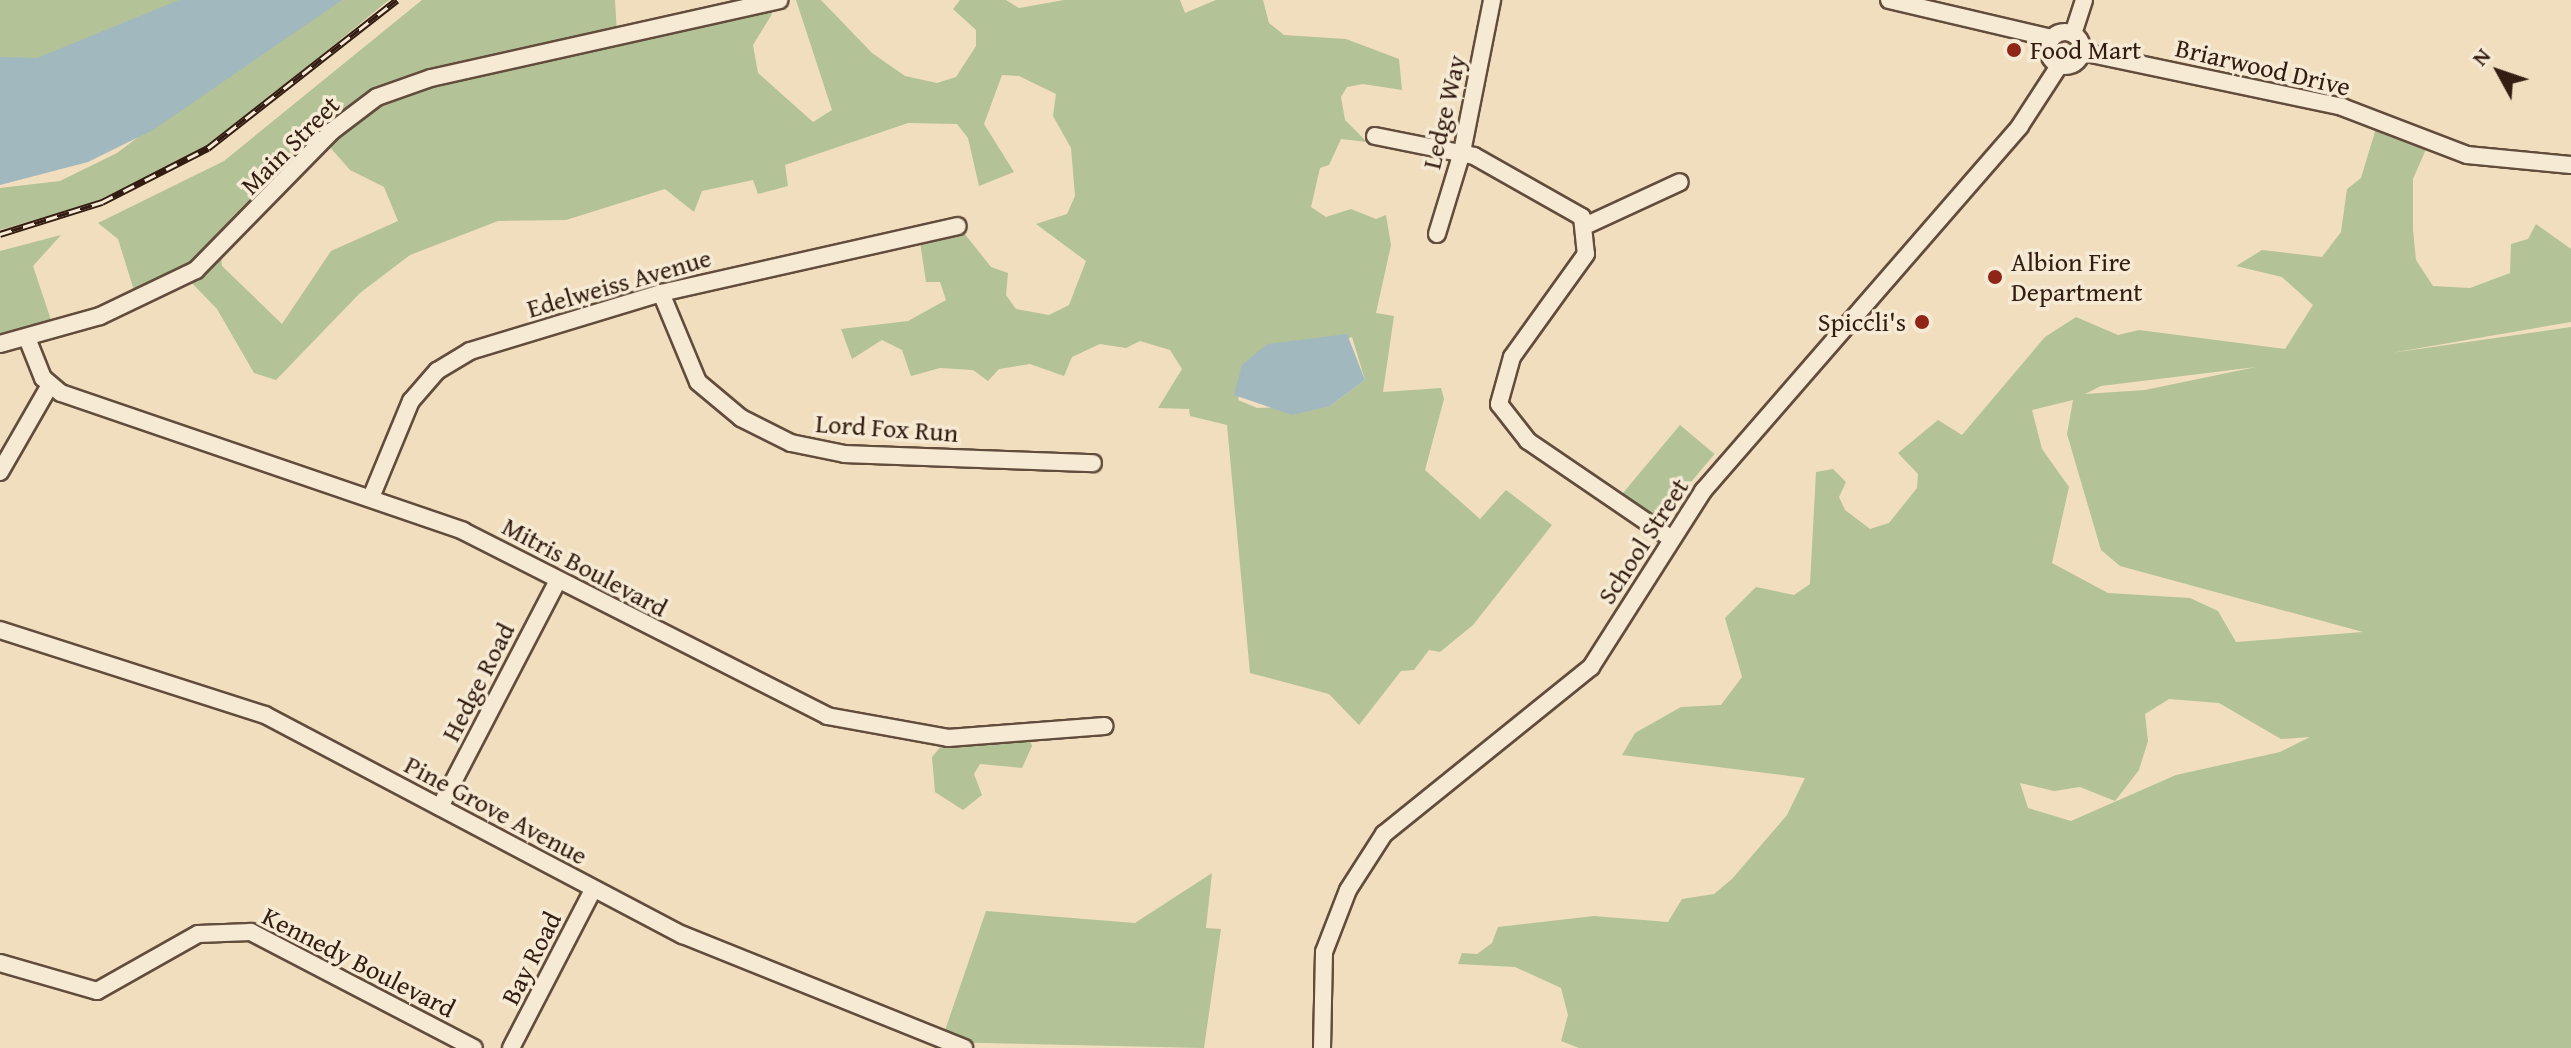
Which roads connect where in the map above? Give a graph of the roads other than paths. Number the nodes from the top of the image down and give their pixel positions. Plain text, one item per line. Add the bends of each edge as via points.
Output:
1 (779, 0) edge
2 (1492, 0) edge
3 (1889, 0) edge
4 (2084, 0) edge
5 (2073, 34) junction
6 (2051, 38) junction
7 (2082, 52) junction
8 (2059, 66) junction
9 (1375, 136) dead end
10 (1462, 152) junction
11 (2571, 165) edge
12 (1680, 182) dead end
13 (1587, 225) junction
14 (958, 226) dead end
15 (1437, 234) dead end
16 (661, 293) junction
17 (27, 338) junction
18 (0, 344) edge
19 (50, 385) junction
20 (1093, 463) dead end
21 (0, 472) edge
22 (372, 495) junction
23 (1670, 538) junction
24 (558, 580) junction
25 (0, 630) edge
26 (1105, 726) dead end
27 (440, 807) junction
28 (593, 890) junction
29 (0, 963) edge
30 (474, 1048) edge
31 (511, 1048) edge
32 (964, 1048) edge
33 (1322, 1048) edge

1 - 17 street, Main Street via 431,78 377,97 332,131 196,270 100,316
2 - 10 street, Ledge Way
3 - 6 street
4 - 5 street
5 - 6 street
5 - 7 street
6 - 8 street via 2050,59
7 - 8 street, School Street via 2078,61
7 - 11 street, Briarwood Drive via 2342,107 2467,155
8 - 23 street, School Street via 2020,126
9 - 10 street
10 - 13 street via 1535,187
10 - 15 street, Ledge Way
12 - 13 street
13 - 23 street via 1586,254 1512,357 1499,404 1528,441
14 - 16 street, Edelweiss Avenue
16 - 20 street, Lord Fox Run via 698,382 741,418 791,443 845,454
16 - 22 street, Edelweiss Avenue via 470,351 437,371 400,419
17 - 18 street, Main Street
17 - 19 street
19 - 21 street
19 - 22 street, Mitris Boulevard
22 - 24 street, Mitris Boulevard via 463,531
23 - 33 street, School Street via 1584,675 1420,799 1358,871 1324,952
24 - 26 street, Mitris Boulevard via 787,700 860,725 948,738
24 - 27 street, Hedge Road
25 - 27 street, Pine Grove Avenue via 265,715
27 - 28 street, Pine Grove Avenue
28 - 31 street, Bay Road
28 - 32 street, Pine Grove Avenue via 697,941
29 - 30 street, Kennedy Boulevard via 97,991 198,934 251,932

